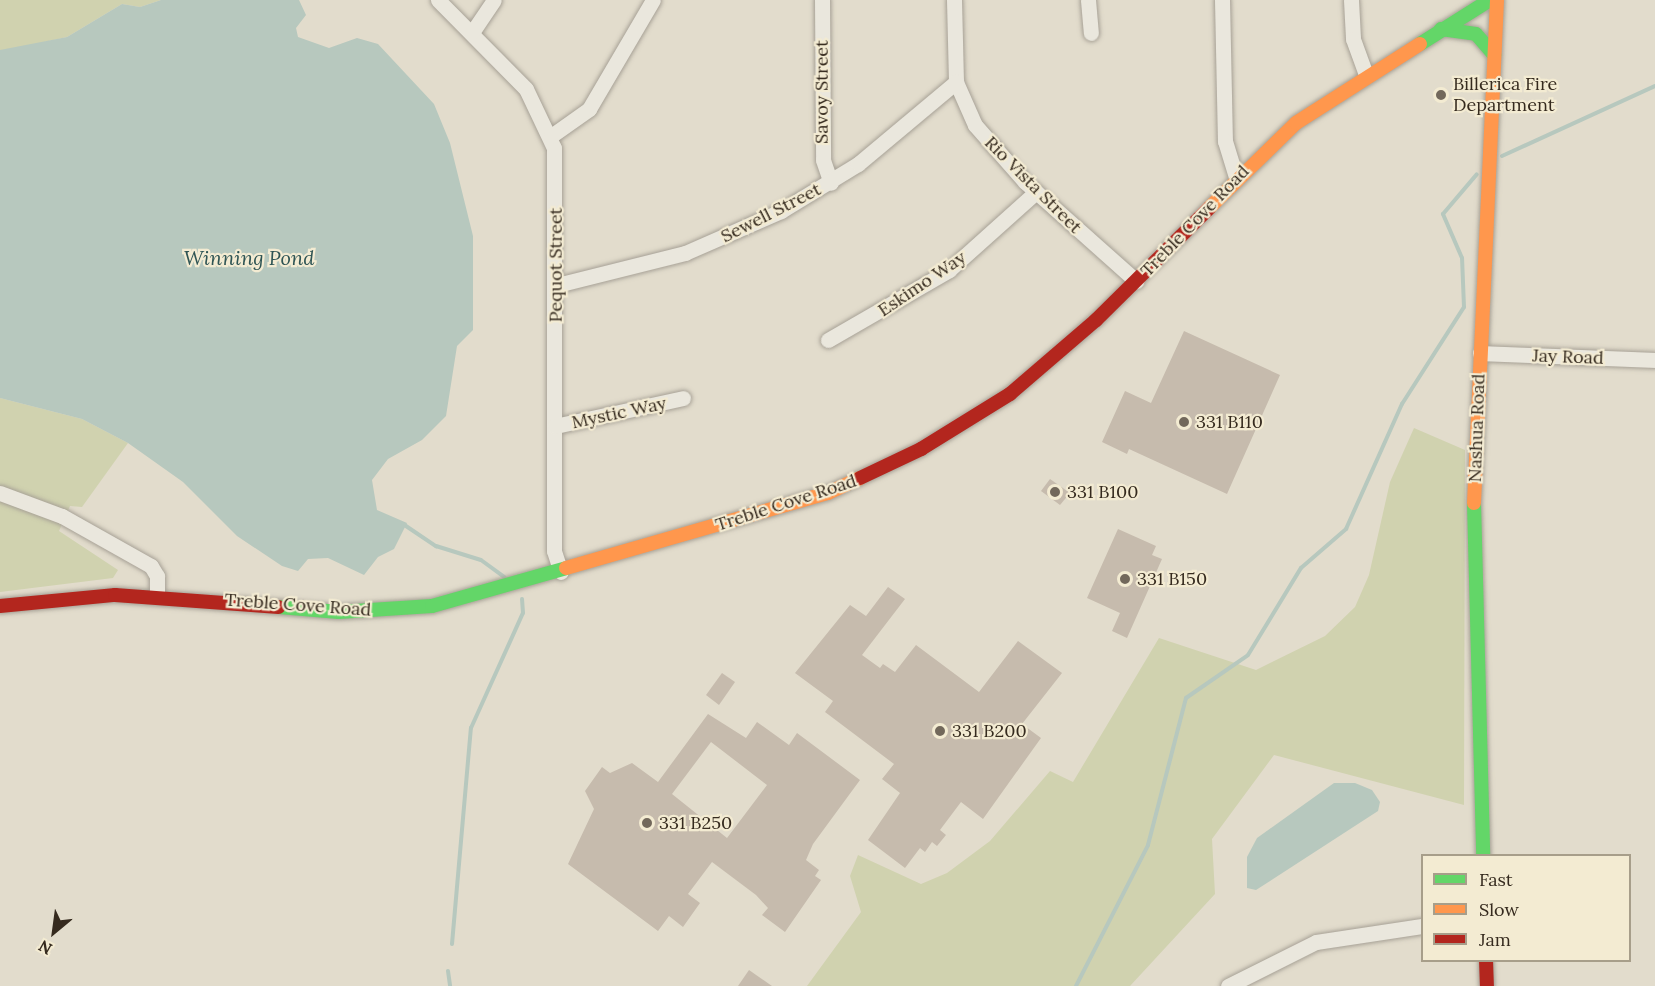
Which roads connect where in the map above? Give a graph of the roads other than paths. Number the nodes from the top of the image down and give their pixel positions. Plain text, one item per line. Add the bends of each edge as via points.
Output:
1 (438, 0) edge
2 (494, 0) edge
3 (653, 0) edge
4 (822, 0) edge
5 (954, 0) edge
6 (1088, 0) edge
7 (1222, 0) edge
8 (1351, 0) edge
9 (1490, 0) edge
10 (1497, 0) edge
11 (1441, 29) junction
12 (473, 31) junction
13 (1091, 33) dead end
14 (1494, 55) junction
15 (1366, 74) junction
16 (956, 81) junction
17 (551, 136) junction
18 (1236, 178) junction
19 (831, 183) junction
20 (1035, 192) junction
21 (1136, 281) junction
22 (556, 285) junction
23 (828, 340) dead end
24 (1480, 353) junction
25 (1655, 360) edge
26 (683, 398) dead end
27 (555, 426) junction
28 (0, 493) edge
29 (561, 573) junction
30 (157, 596) junction
31 (0, 606) edge
32 (1483, 854) edge
33 (1421, 926) edge
34 (1486, 962) edge
35 (1227, 986) edge
36 (1487, 986) edge

1 - 12 street, Pequot Street
2 - 12 street
3 - 17 street via 589,109
4 - 19 street, Savoy Street via 823,160
5 - 16 street, Rio Vista Street
6 - 13 street
7 - 18 street via 1225,141
8 - 15 street via 1353,39
9 - 11 main road, Treble Cove Road
10 - 14 main road, Nashua Road
11 - 14 main road via 1476,34
11 - 15 main road, Treble Cove Road
12 - 17 street, Pequot Street via 526,89
14 - 24 main road, Nashua Road
15 - 18 main road, Treble Cove Road via 1296,123
16 - 19 street, Sewell Street
16 - 20 street, Rio Vista Street via 975,125
17 - 22 street, Pequot Street via 556,173
18 - 21 main road, Treble Cove Road
19 - 22 street, Sewell Street via 693,250
20 - 21 street, Rio Vista Street
20 - 23 street, Eskimo Way via 949,270
21 - 29 main road, Treble Cove Road via 1010,394 898,460 805,501
22 - 27 street, Pequot Street
24 - 25 street, Jay Road
24 - 32 main road, Nashua Road via 1473,532
26 - 27 street, Mystic Way
27 - 29 street, Pequot Street via 554,551
28 - 30 street via 62,516 151,566 157,576
29 - 30 main road, Treble Cove Road via 457,602 375,611
30 - 31 main road, Treble Cove Road via 71,597
33 - 35 street via 1316,942
34 - 36 main road

